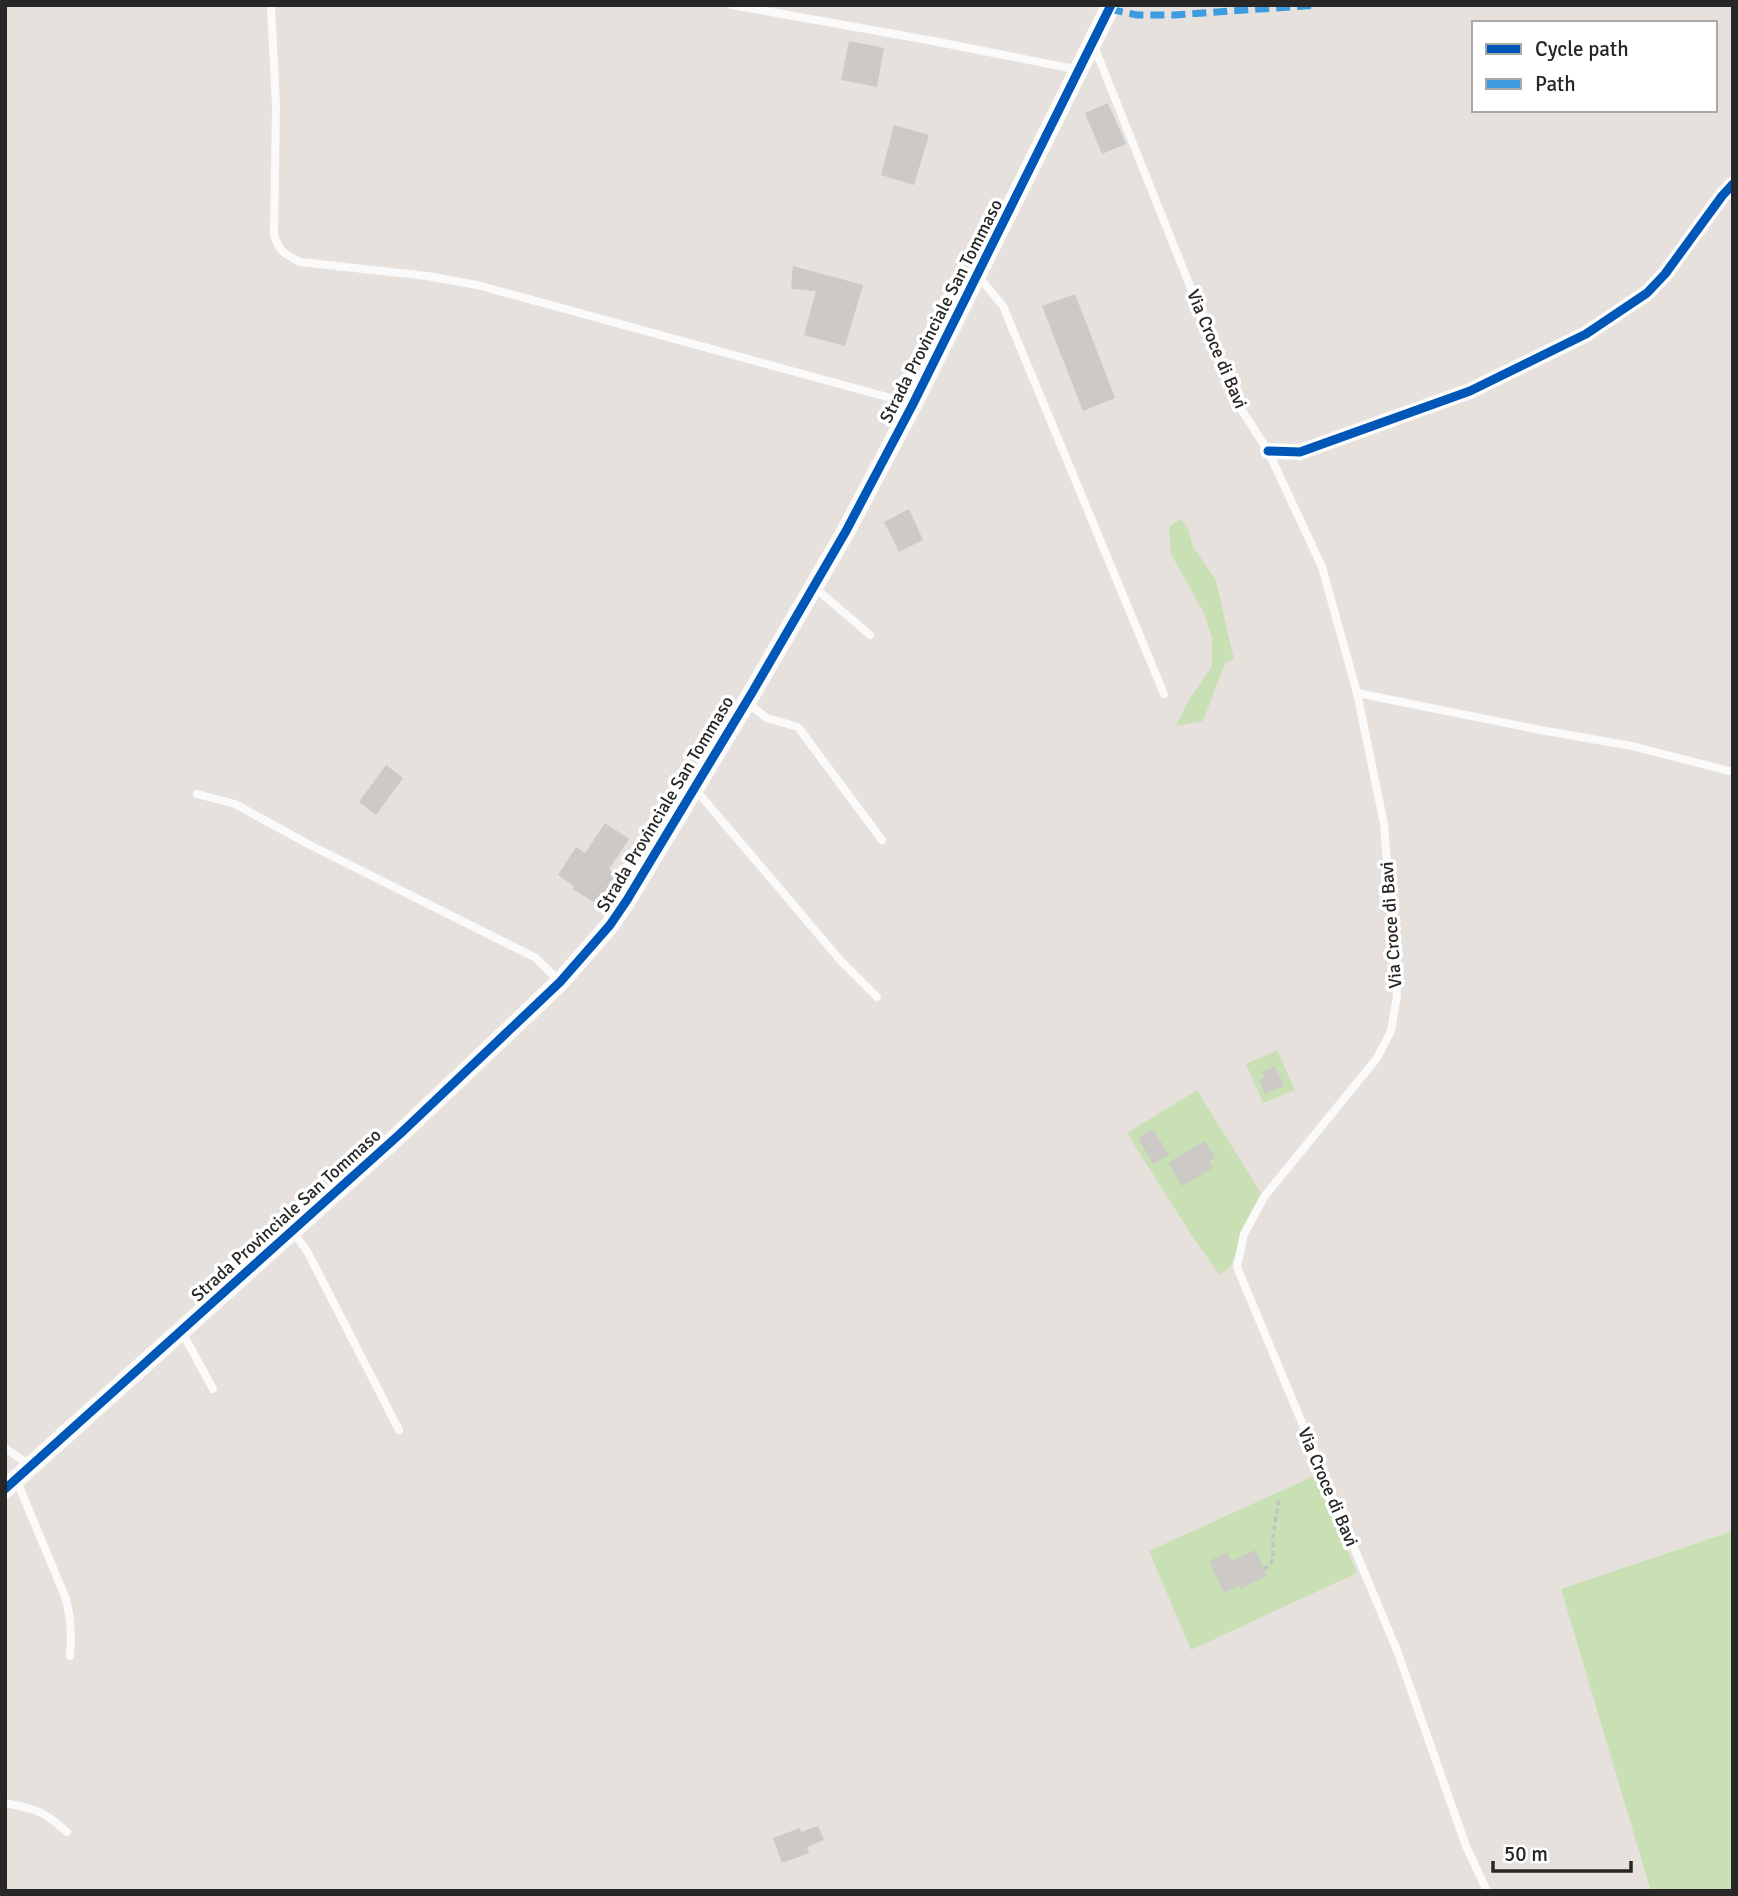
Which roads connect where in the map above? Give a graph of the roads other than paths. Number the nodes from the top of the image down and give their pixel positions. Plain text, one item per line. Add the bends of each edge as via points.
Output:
1 (271, 5) edge
2 (732, 5) edge
3 (1111, 5) edge
4 (1092, 44) junction
5 (1079, 70) junction
6 (1733, 184) edge
7 (977, 275) junction
8 (913, 404) junction
9 (1268, 452) junction
10 (814, 587) junction
11 (870, 635) dead end
12 (1357, 693) junction
13 (1164, 694) dead end
14 (746, 702) junction
15 (1733, 772) edge
16 (694, 788) junction
17 (197, 794) dead end
18 (882, 840) dead end
19 (560, 982) junction
20 (877, 997) dead end
21 (292, 1230) junction
22 (181, 1330) junction
23 (213, 1389) dead end
24 (399, 1430) dead end
25 (5, 1448) edge
26 (31, 1466) junction
27 (10, 1484) edge
28 (70, 1656) dead end
29 (5, 1803) edge
30 (67, 1832) dead end
31 (1487, 1891) edge

1 - 8 lane via 276,104 274,235 286,255 300,262 477,285
2 - 5 lane
3 - 4 street, Strada Provinciale San Tommaso
4 - 5 street, Strada Provinciale San Tommaso
4 - 9 lane, Via Croce di Bavi via 1236,401
5 - 7 street, Strada Provinciale San Tommaso
6 - 9 street via 1647,293 1586,334 1470,391 1300,452
7 - 8 street, Strada Provinciale San Tommaso
7 - 13 lane via 1003,306
8 - 10 street, Strada Provinciale San Tommaso
9 - 12 lane, Via Croce di Bavi via 1322,566
10 - 11 lane
10 - 14 street, Strada Provinciale San Tommaso
12 - 15 lane via 1632,746
12 - 31 lane, Via Croce di Bavi via 1384,824 1397,996 1391,1031 1377,1058 1264,1197 1244,1234 1237,1267 1398,1653 1466,1846
14 - 16 street, Strada Provinciale San Tommaso
14 - 18 lane via 767,718 798,727
16 - 19 street, Strada Provinciale San Tommaso via 610,925
16 - 20 lane
17 - 19 lane via 235,804 536,958
19 - 21 street, Strada Provinciale San Tommaso
21 - 22 street, Strada Provinciale San Tommaso
21 - 24 lane
22 - 23 lane
22 - 26 street, Strada Provinciale San Tommaso
25 - 26 lane
26 - 27 street, Strada Provinciale San Tommaso
27 - 28 lane via 66,1599 71,1617
29 - 30 lane via 49,1816

